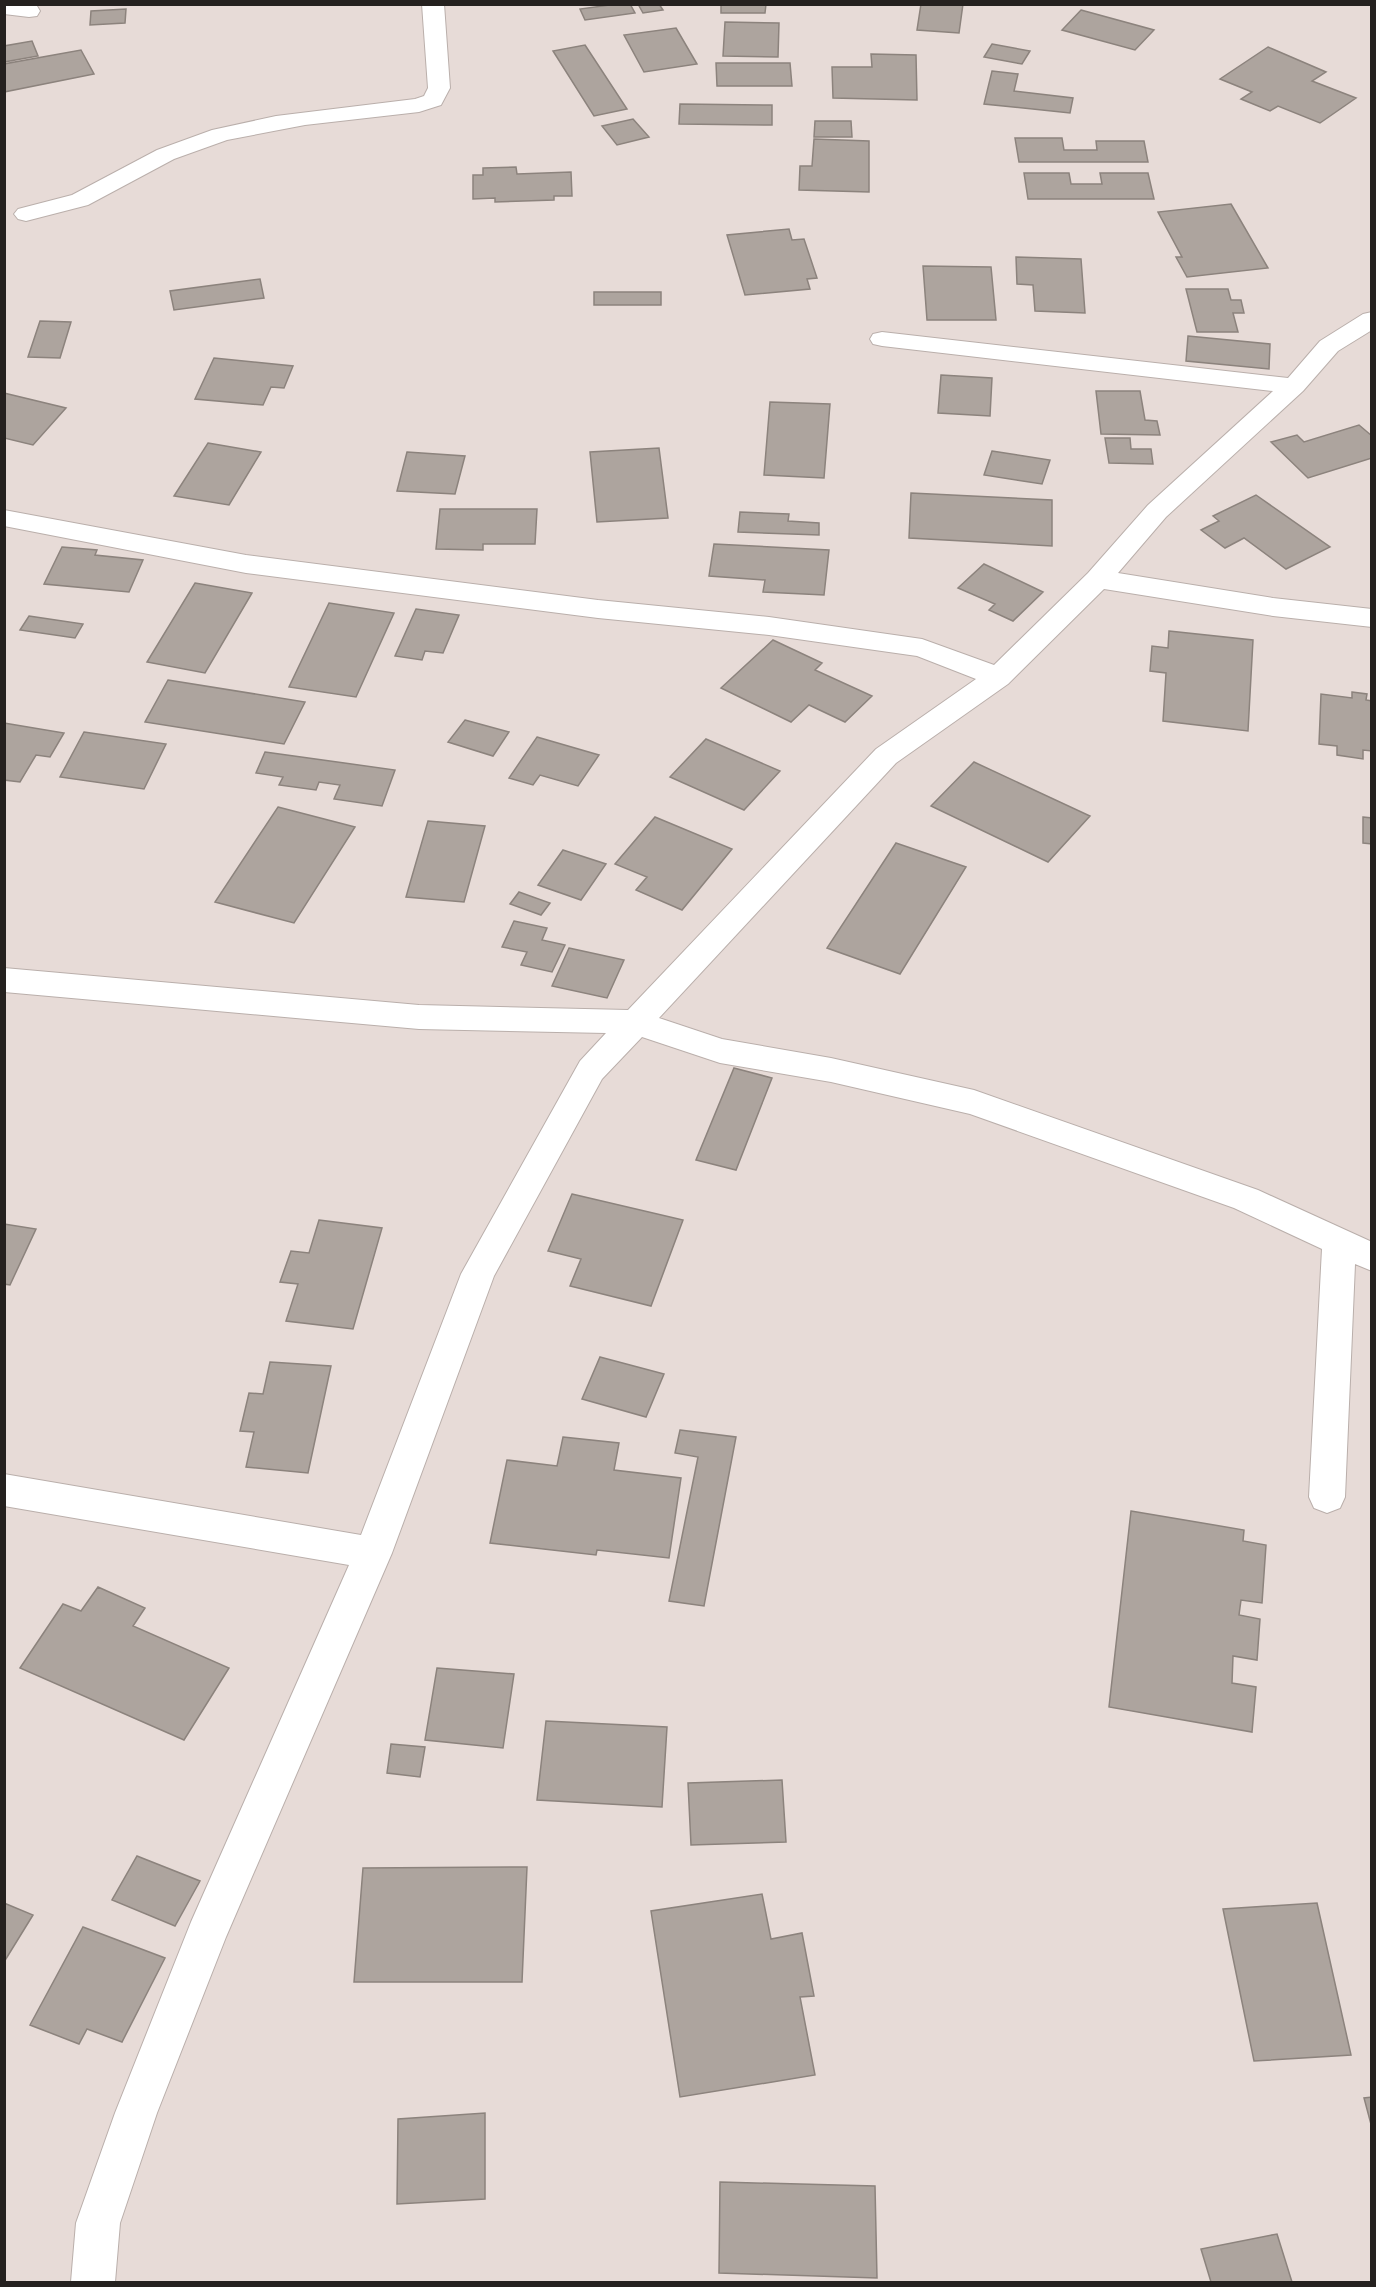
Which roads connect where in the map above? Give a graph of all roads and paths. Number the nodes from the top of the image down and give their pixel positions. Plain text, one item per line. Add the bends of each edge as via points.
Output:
1 (433, 4) edge
2 (4, 8) edge
3 (29, 11) dead end
4 (26, 214) dead end
5 (1371, 319) edge
6 (882, 339) dead end
7 (1294, 386) junction
8 (4, 518) edge
9 (1098, 579) junction
10 (1371, 618) edge
11 (998, 677) junction
12 (4, 980) edge
13 (635, 1022) junction
14 (1339, 1242) junction
15 (1371, 1257) edge
16 (4, 1490) edge
17 (1328, 1497) dead end
18 (373, 1553) junction
19 (93, 2283) edge

1 - 4 street via 440,88 433,100 231,132 154,159 86,197 53,210
2 - 3 street
5 - 7 street via 1329,346
6 - 7 street
7 - 9 street via 1157,511
8 - 11 street via 246,564 922,648
9 - 10 street
9 - 11 street
11 - 13 street via 886,756
12 - 13 street via 419,1017
13 - 14 street via 720,1051 831,1070 974,1102 1246,1199
13 - 18 street via 591,1070 478,1274
14 - 15 street
14 - 17 street
16 - 18 street
18 - 19 street via 206,1936 136,2114 98,2223

